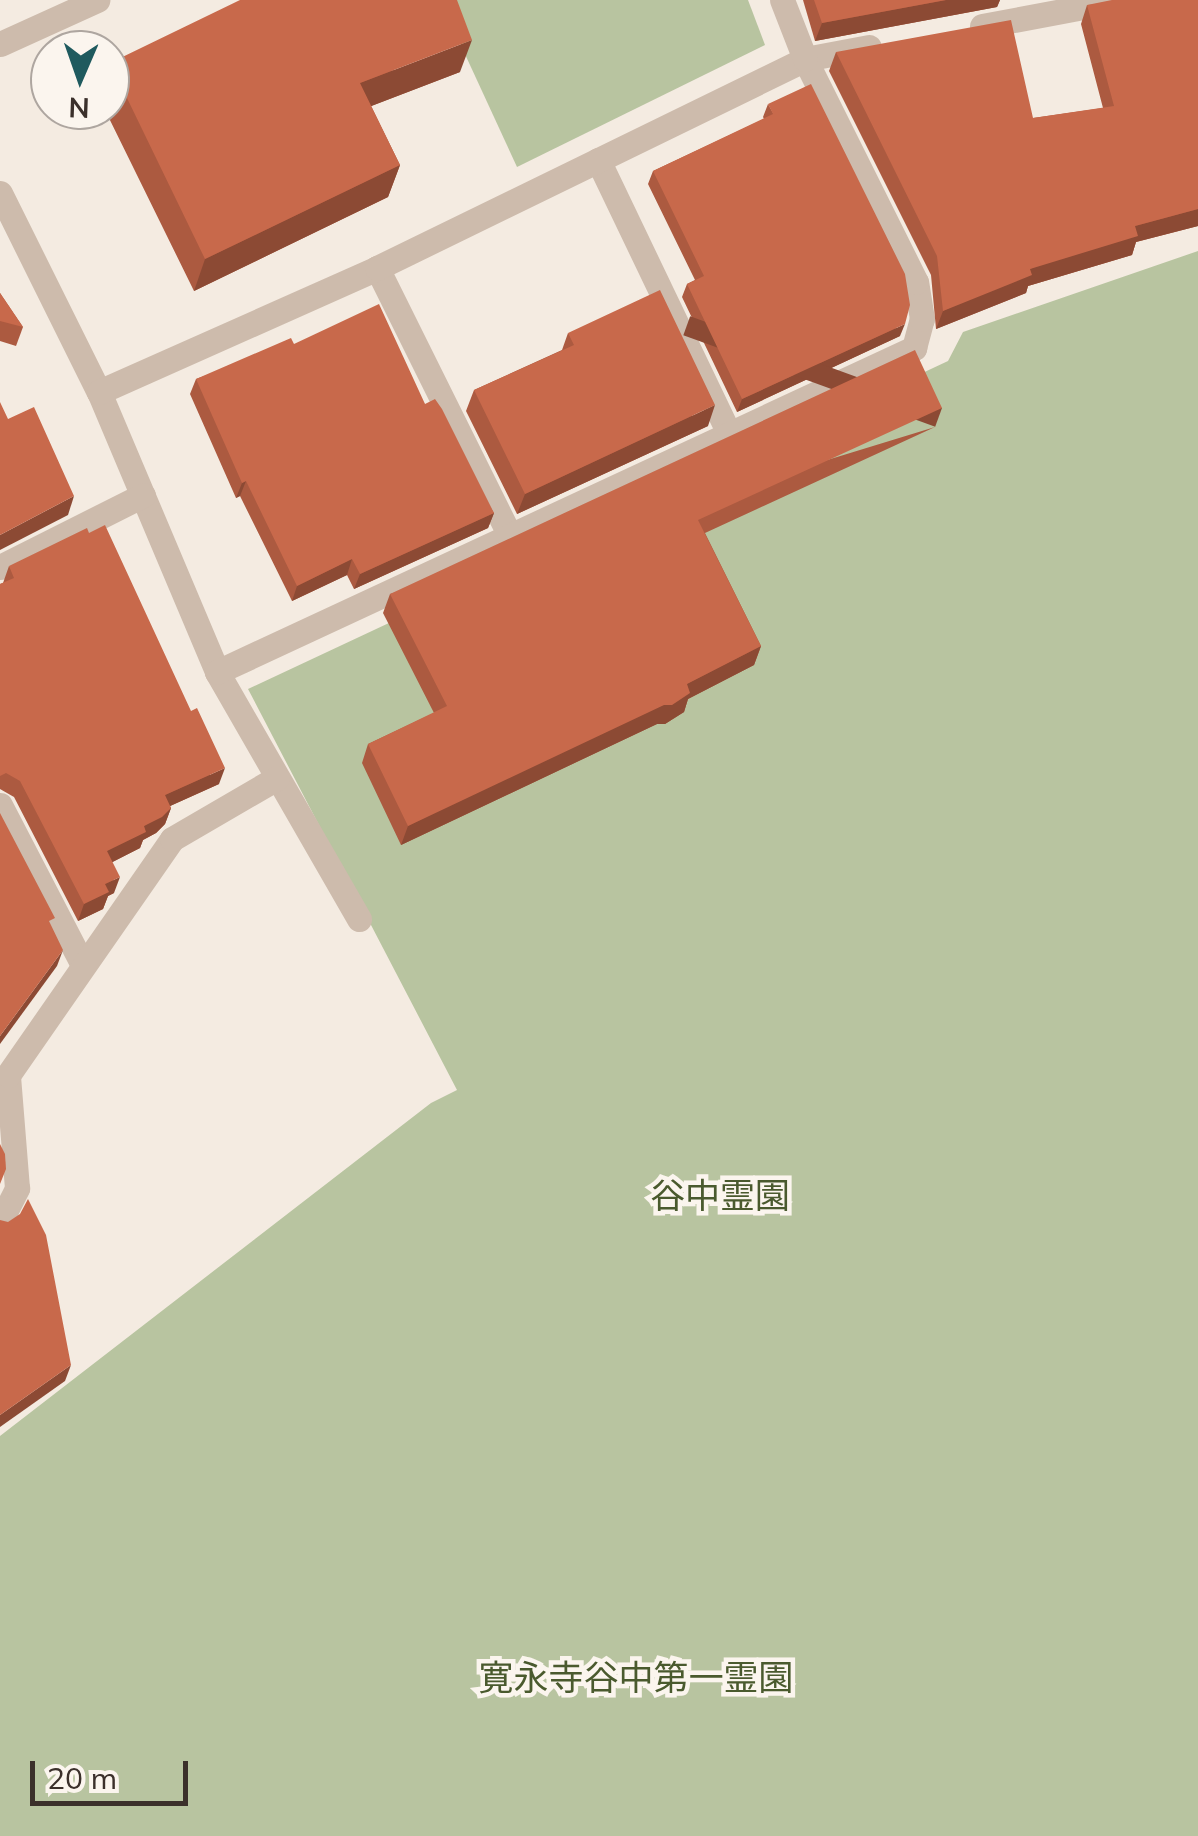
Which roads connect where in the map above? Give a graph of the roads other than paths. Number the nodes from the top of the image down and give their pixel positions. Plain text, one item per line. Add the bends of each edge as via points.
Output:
1 (97, 0) edge
2 (782, 0) edge
3 (1121, 0) edge
4 (954, 32) edge
5 (898, 42) edge
6 (0, 44) edge
7 (804, 60) junction
8 (598, 160) junction
9 (0, 193) edge
10 (378, 268) junction
11 (99, 392) junction
12 (730, 435) junction
13 (143, 494) junction
14 (510, 536) junction
15 (0, 567) edge
16 (217, 672) junction
17 (277, 778) junction
18 (0, 804) edge
19 (359, 919) dead end
20 (83, 964) junction
21 (0, 1222) edge

1 - 6 street
2 - 7 street
3 - 4 street
5 - 7 street
7 - 8 street
7 - 12 street via 916,282 922,319 914,348
8 - 10 street
8 - 12 street
9 - 11 street
10 - 11 street
10 - 14 street
11 - 13 street
12 - 14 street
13 - 15 street
13 - 16 street
14 - 16 street
16 - 17 street
17 - 19 street
17 - 20 street via 172,840
18 - 20 street
20 - 21 street via 8,1074 17,1188

